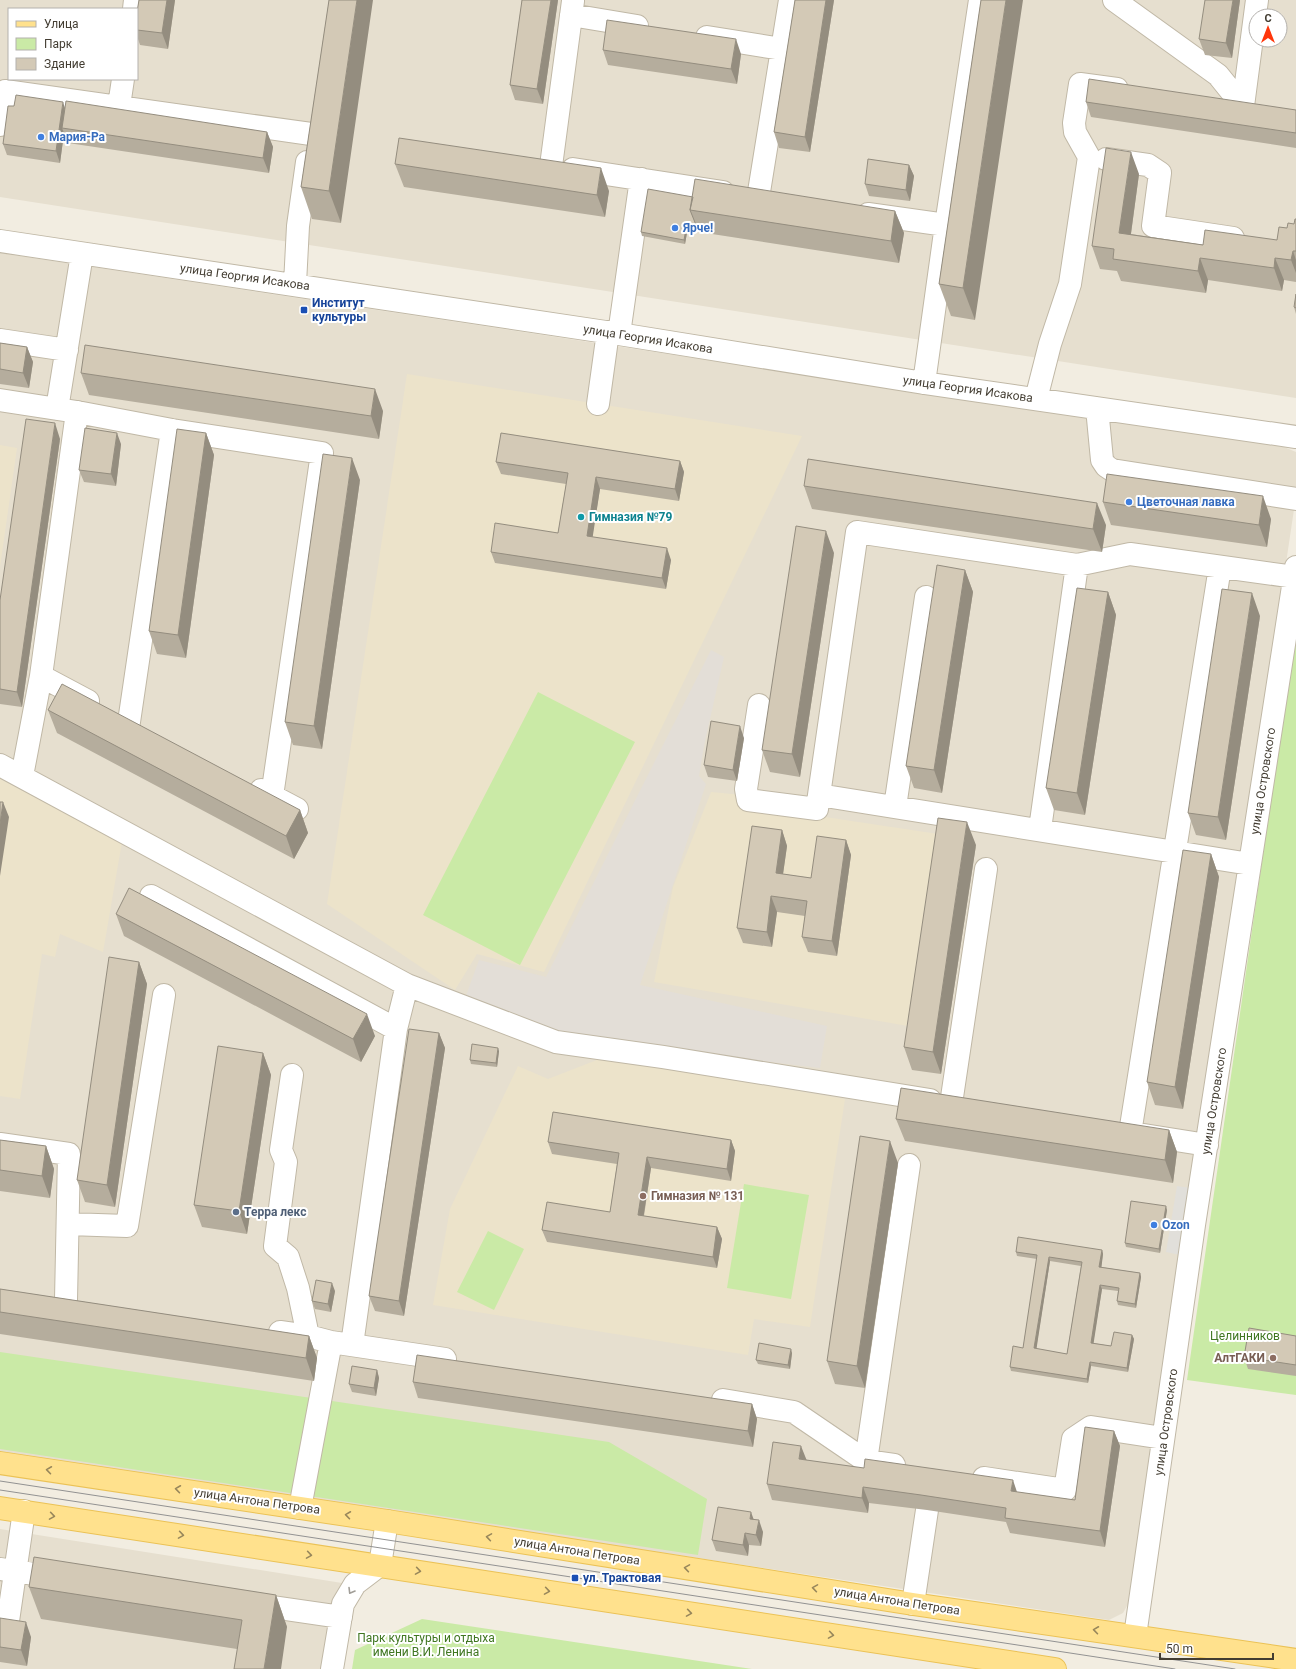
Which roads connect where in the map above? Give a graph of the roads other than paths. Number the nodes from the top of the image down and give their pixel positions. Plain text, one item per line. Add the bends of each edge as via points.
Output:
1 (790, 0) edge
2 (980, 0) edge
3 (1114, 0) edge
4 (1257, 0) edge
5 (572, 8) edge
6 (657, 29) edge
7 (688, 34) edge
8 (782, 49) junction
9 (123, 80) edge
10 (3, 90) edge
11 (1134, 91) edge
12 (1212, 102) edge
13 (119, 106) junction
14 (1243, 106) junction
15 (1266, 109) edge
16 (0, 125) edge
17 (1089, 157) junction
18 (528, 162) edge
19 (551, 166) junction
20 (641, 179) junction
21 (852, 212) edge
22 (946, 225) junction
23 (0, 241) edge
24 (1250, 241) edge
25 (82, 254) junction
26 (295, 284) junction
27 (614, 333) junction
28 (0, 340) edge
29 (67, 350) junction
30 (924, 383) junction
31 (1036, 399) junction
32 (0, 400) edge
33 (598, 404) dead end
34 (1096, 408) junction
35 (67, 410) junction
36 (172, 430) junction
37 (1296, 437) edge
38 (1296, 499) edge
39 (1077, 565) junction
40 (1220, 567) junction
41 (1295, 572) edge
42 (926, 597) dead end
43 (41, 676) junction
44 (759, 705) dead end
45 (129, 722) junction
46 (150, 732) edge
47 (0, 765) edge
48 (22, 776) junction
49 (245, 782) edge
50 (819, 795) junction
51 (272, 796) junction
52 (895, 807) junction
53 (297, 809) edge
54 (1040, 830) junction
55 (1175, 852) junction
56 (1250, 864) junction
57 (986, 869) dead end
58 (151, 896) dead end
59 (407, 985) junction
60 (164, 995) dead end
61 (396, 1029) junction
62 (292, 1076) dead end
63 (0, 1144) edge
64 (1207, 1145) junction
65 (909, 1165) dead end
66 (68, 1224) junction
67 (44, 1297) edge
68 (261, 1329) edge
69 (308, 1336) junction
70 (331, 1342) junction
71 (352, 1345) junction
72 (461, 1362) edge
73 (703, 1398) edge
74 (1164, 1438) junction
75 (866, 1460) junction
76 (0, 1463) edge
77 (917, 1468) edge
78 (963, 1475) edge
79 (0, 1508) edge
80 (300, 1508) junction
81 (927, 1510) edge
82 (24, 1511) junction
83 (387, 1521) junction
84 (380, 1565) junction
85 (8, 1570) edge
86 (77, 1580) edge
87 (233, 1602) edge
88 (913, 1604) junction
89 (341, 1617) junction
90 (0, 1620) edge
91 (1135, 1636) junction
92 (1296, 1660) edge
93 (332, 1669) edge
94 (1055, 1669) edge

1 - 8 street
2 - 22 street
3 - 14 street via 1218,75
4 - 14 street
5 - 6 street
5 - 19 street
7 - 8 street
8 - 20 street via 766,199
9 - 13 street
10 - 13 street
10 - 16 street
11 - 17 street via 1080,84 1075,132
12 - 14 street
13 - 26 street via 312,126 298,226
14 - 15 street
17 - 24 street via 1148,165 1160,173 1153,226
17 - 31 street via 1070,284 1050,344
18 - 19 street
19 - 20 street
20 - 27 street
21 - 22 street
22 - 30 street
23 - 25 street, улица Георгия Исакова
25 - 26 street, улица Георгия Исакова
25 - 29 street
26 - 27 street, улица Георгия Исакова
27 - 30 street, улица Георгия Исакова
27 - 33 street
28 - 29 street
29 - 35 street
30 - 31 street, улица Георгия Исакова
31 - 34 street, улица Георгия Исакова
32 - 35 street
34 - 37 street, улица Георгия Исакова
34 - 38 street via 1102,460 1112,470
35 - 36 street
35 - 43 street
36 - 45 street
36 - 51 street via 322,453
39 - 40 street via 1130,554
39 - 50 street via 858,532
39 - 54 street
40 - 41 street
40 - 55 street
41 - 56 street, улица Островского
42 - 52 street
43 - 45 street
43 - 48 street
44 - 50 street via 746,789 748,800 817,809
45 - 46 street
47 - 48 street
48 - 59 street
49 - 51 street
50 - 52 street
51 - 53 street
52 - 54 street
54 - 55 street
55 - 56 street
55 - 64 street via 1122,1132
56 - 64 street, улица Островского
57 - 59 street via 959,1105 662,1062 556,1042
58 - 61 street
59 - 61 street
60 - 66 street via 127,1226
61 - 71 street
62 - 69 street via 281,1150 286,1162 275,1246 288,1257 298,1288
63 - 66 street via 69,1154
64 - 74 street, улица Островского
65 - 75 street
66 - 67 street via 74,1301
68 - 69 street
69 - 70 street
70 - 71 street
70 - 80 street
71 - 72 street
73 - 75 street via 794,1412
74 - 78 street via 1091,1427 1073,1440 1066,1490
74 - 91 street, улица Островского
75 - 77 street
80 -> 76 main road, улица Антона Петрова
79 - 82 main road
83 -> 80 main road, улица Антона Петрова
81 - 88 street
82 -> 84 main road
82 - 85 street
83 - 84 street
88 -> 83 main road, улица Антона Петрова
84 -> 89 street via 355,1584 343,1604
84 -> 94 main road
85 - 86 street
85 - 90 street via 8,1621
87 - 89 street
91 -> 88 main road, улица Антона Петрова
89 - 93 street
91 - 92 main road, улица Антона Петрова

